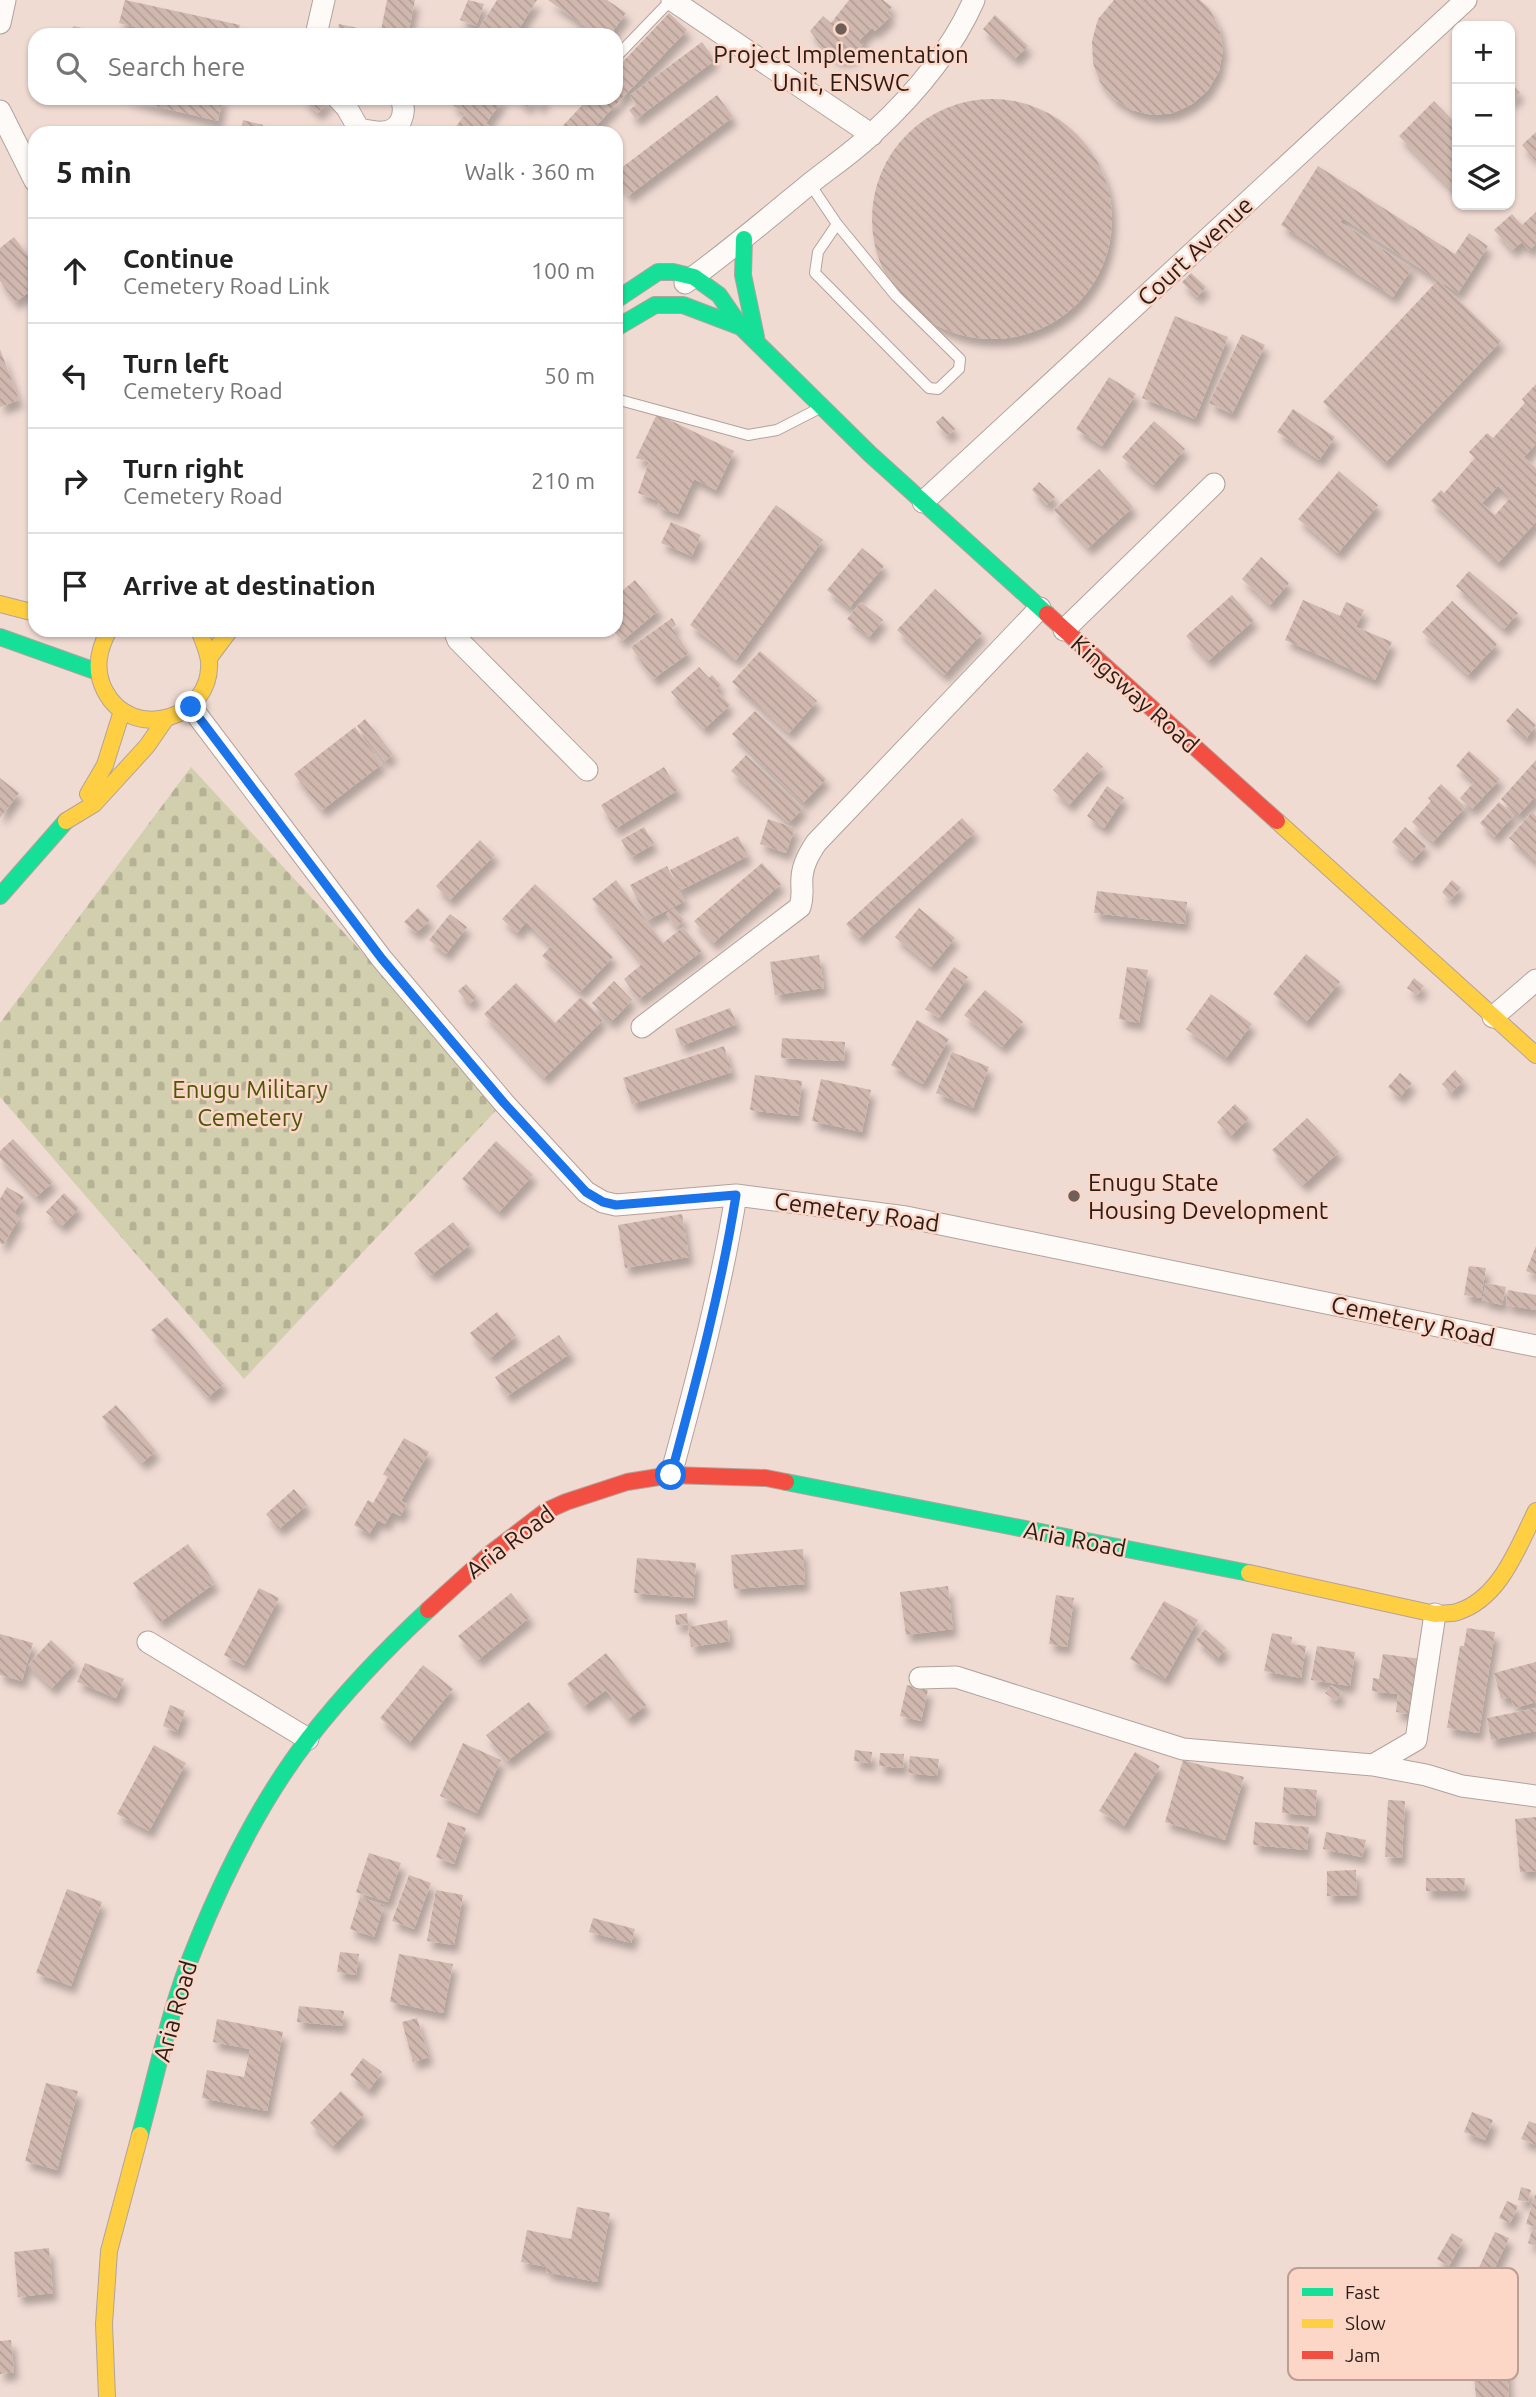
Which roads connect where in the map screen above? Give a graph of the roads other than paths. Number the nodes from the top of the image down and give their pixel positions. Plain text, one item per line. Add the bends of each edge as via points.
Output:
1 (5, 0) edge
2 (324, 0) edge
3 (671, 0) edge
4 (974, 0) edge
5 (1466, 0) edge
6 (0, 23) edge
7 (318, 28) edge
8 (623, 50) edge
9 (351, 105) edge
10 (404, 105) edge
11 (0, 111) edge
12 (359, 126) edge
13 (396, 126) edge
14 (872, 135) junction
15 (28, 167) edge
16 (810, 184) junction
17 (837, 224) junction
18 (744, 239) junction
19 (694, 277) junction
20 (623, 295) edge
21 (655, 305) junction
22 (623, 324) edge
23 (741, 327) junction
24 (758, 342) junction
25 (623, 401) edge
26 (821, 407) junction
27 (1214, 484) dead end
28 (923, 502) junction
29 (0, 604) edge
30 (1040, 608) junction
31 (28, 611) edge
32 (1064, 630) junction
33 (0, 637) edge
34 (105, 637) edge
35 (203, 637) edge
36 (225, 637) edge
37 (457, 637) edge
38 (209, 658) junction
39 (98, 672) junction
40 (191, 707) junction
41 (122, 711) junction
42 (165, 720) junction
43 (587, 770) dead end
44 (66, 821) junction
45 (0, 896) edge
46 (1536, 980) edge
47 (1493, 1017) junction
48 (642, 1027) dead end
49 (1536, 1055) edge
50 (736, 1195) junction
51 (1536, 1346) edge
52 (671, 1475) junction
53 (1536, 1511) edge
54 (1435, 1614) junction
55 (148, 1642) dead end
56 (920, 1678) dead end
57 (308, 1739) junction
58 (1373, 1765) junction
59 (1536, 1796) edge
60 (107, 2397) edge

1 - 6 street
2 - 7 street
3 - 8 lane
3 - 14 street
4 - 14 street via 938,61
5 - 28 street, Court Avenue
9 - 12 street
10 - 13 street
11 - 15 street
14 - 16 street
16 - 17 lane
16 - 18 street
17 - 17 lane via 896,296 960,359 959,369 938,389 929,388 815,273 818,252
18 - 19 street
18 - 24 main road via 743,275
19 - 20 main road via 658,272
19 - 21 street
19 - 23 main road via 719,295
21 - 22 main road
21 - 23 main road via 683,305
23 - 24 main road, Kingsway Road
24 - 26 main road, Kingsway Road
25 - 26 lane via 748,435 777,430
26 - 28 main road, Kingsway Road
27 - 32 street
28 - 30 main road, Kingsway Road
29 - 31 main road
30 - 32 main road, Kingsway Road
30 - 48 street via 816,843 806,860 800,907
32 - 47 main road, Kingsway Road
33 - 39 main road
34 - 39 main road
35 - 38 main road
36 - 38 main road
37 - 43 street
38 - 40 main road via 208,680
39 - 41 main road via 102,687
40 - 42 main road
40 - 50 street, Cemetery Road via 382,959 520,1122 586,1192 616,1205
41 - 42 main road via 149,721
41 - 44 main road via 106,763
42 - 44 main road via 94,804
44 - 45 main road
46 - 47 street
47 - 49 main road, Kingsway Road
50 - 51 street, Cemetery Road via 906,1217
50 - 52 street via 707,1345
52 - 54 main road, Aria Road via 766,1478
52 - 57 main road, Aria Road via 627,1482 546,1511 453,1586 380,1655
53 - 54 main road, Aria Road via 1508,1567 1489,1592 1457,1612
54 - 58 street via 1416,1740
55 - 57 street
56 - 58 street via 956,1677 1183,1749
57 - 60 main road, Aria Road via 236,1855 194,1948 177,1999 109,2251 103,2318
58 - 59 street via 1462,1786

